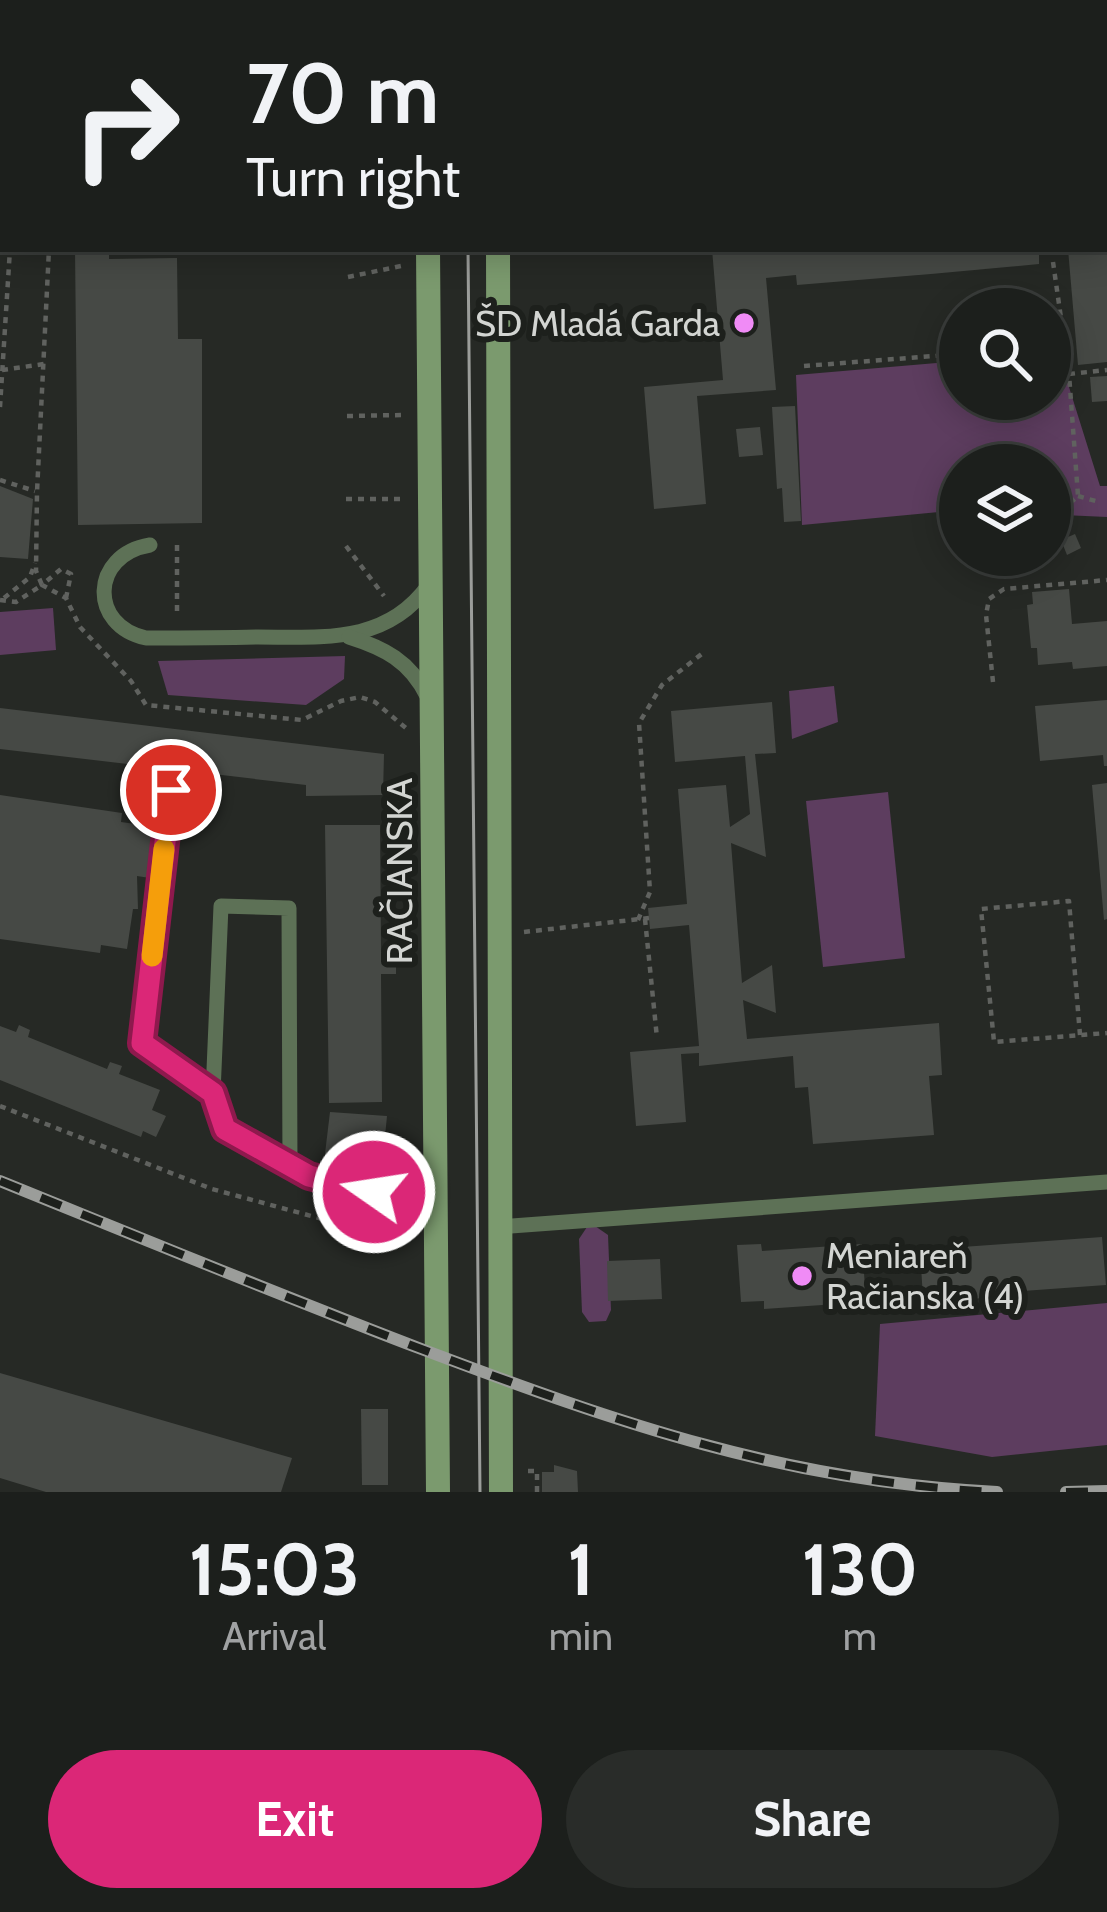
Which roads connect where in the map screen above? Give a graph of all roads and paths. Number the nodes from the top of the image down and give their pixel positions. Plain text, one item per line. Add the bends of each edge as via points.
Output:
1 (10, 252) edge
2 (49, 252) edge
3 (428, 252) edge
4 (498, 252) edge
5 (1053, 262) dead end
6 (405, 265) dead end
7 (348, 277) dead end
8 (1056, 288) edge
9 (939, 356) edge
10 (44, 364) junction
11 (804, 366) dead end
12 (1, 370) edge
13 (1107, 370) edge
14 (1071, 374) edge
15 (1071, 401) edge
16 (0, 407) edge
17 (409, 415) dead end
18 (346, 416) dead end
19 (0, 480) edge
20 (37, 492) junction
21 (1078, 496) junction
22 (410, 499) dead end
23 (346, 500) dead end
24 (1071, 502) edge
25 (1099, 502) dead end
26 (150, 544) dead end
27 (177, 545) dead end
28 (346, 546) dead end
29 (37, 558) junction
30 (434, 579) junction
31 (1107, 580) edge
32 (42, 585) junction
33 (66, 598) junction
34 (1, 600) edge
35 (387, 601) dead end
36 (177, 617) dead end
37 (346, 636) junction
38 (703, 653) dead end
39 (993, 682) dead end
40 (179, 696) dead end
41 (178, 707) junction
42 (434, 711) junction
43 (406, 729) dead end
44 (171, 790) dead end
45 (644, 919) junction
46 (518, 933) dead end
47 (1107, 1033) edge
48 (1080, 1035) junction
49 (657, 1038) dead end
50 (213, 1093) junction
51 (0, 1106) edge
52 (290, 1168) junction
53 (1107, 1182) edge
54 (437, 1198) junction
55 (326, 1220) dead end
56 (499, 1227) junction
57 (523, 1470) dead end
58 (438, 1492) edge
59 (501, 1492) edge
60 (537, 1492) edge

1 - 12 path
2 - 10 path
3 - 30 main road, RAČIANSKA
4 - 56 main road
5 - 8 path
6 - 7 path
9 - 11 path
10 - 12 path
10 - 20 path
12 - 16 path
13 - 14 path
15 - 21 path
17 - 18 path
19 - 20 path
20 - 29 path
21 - 24 path
21 - 25 path
22 - 23 path
26 - 37 lane via 127,550 106,577 111,616 133,636
27 - 36 path
28 - 35 path
29 - 32 path
29 - 34 path via 30,578
30 - 37 lane via 407,610
30 - 42 main road, RAČIANSKA
31 - 39 path via 1004,589 989,599
32 - 33 path
32 - 33 path via 61,569 71,574
32 - 34 path via 16,602
33 - 41 path via 80,627 146,705
37 - 42 lane via 407,665
38 - 45 path via 662,685 639,723 650,892
40 - 41 path
41 - 43 path via 302,720 360,698
42 - 54 main road, RAČIANSKA
44 - 50 lane via 142,1043
45 - 46 path
45 - 49 path
47 - 48 path
48 - 48 path via 1069,901 981,909 994,1042
50 - 52 lane via 225,1129
50 - 52 lane via 221,906 289,908
51 - 55 path via 212,1189
52 - 54 lane via 351,1188
53 - 56 lane
54 - 58 main road, RAČIANSKA
56 - 59 main road
57 - 60 path via 537,1471

